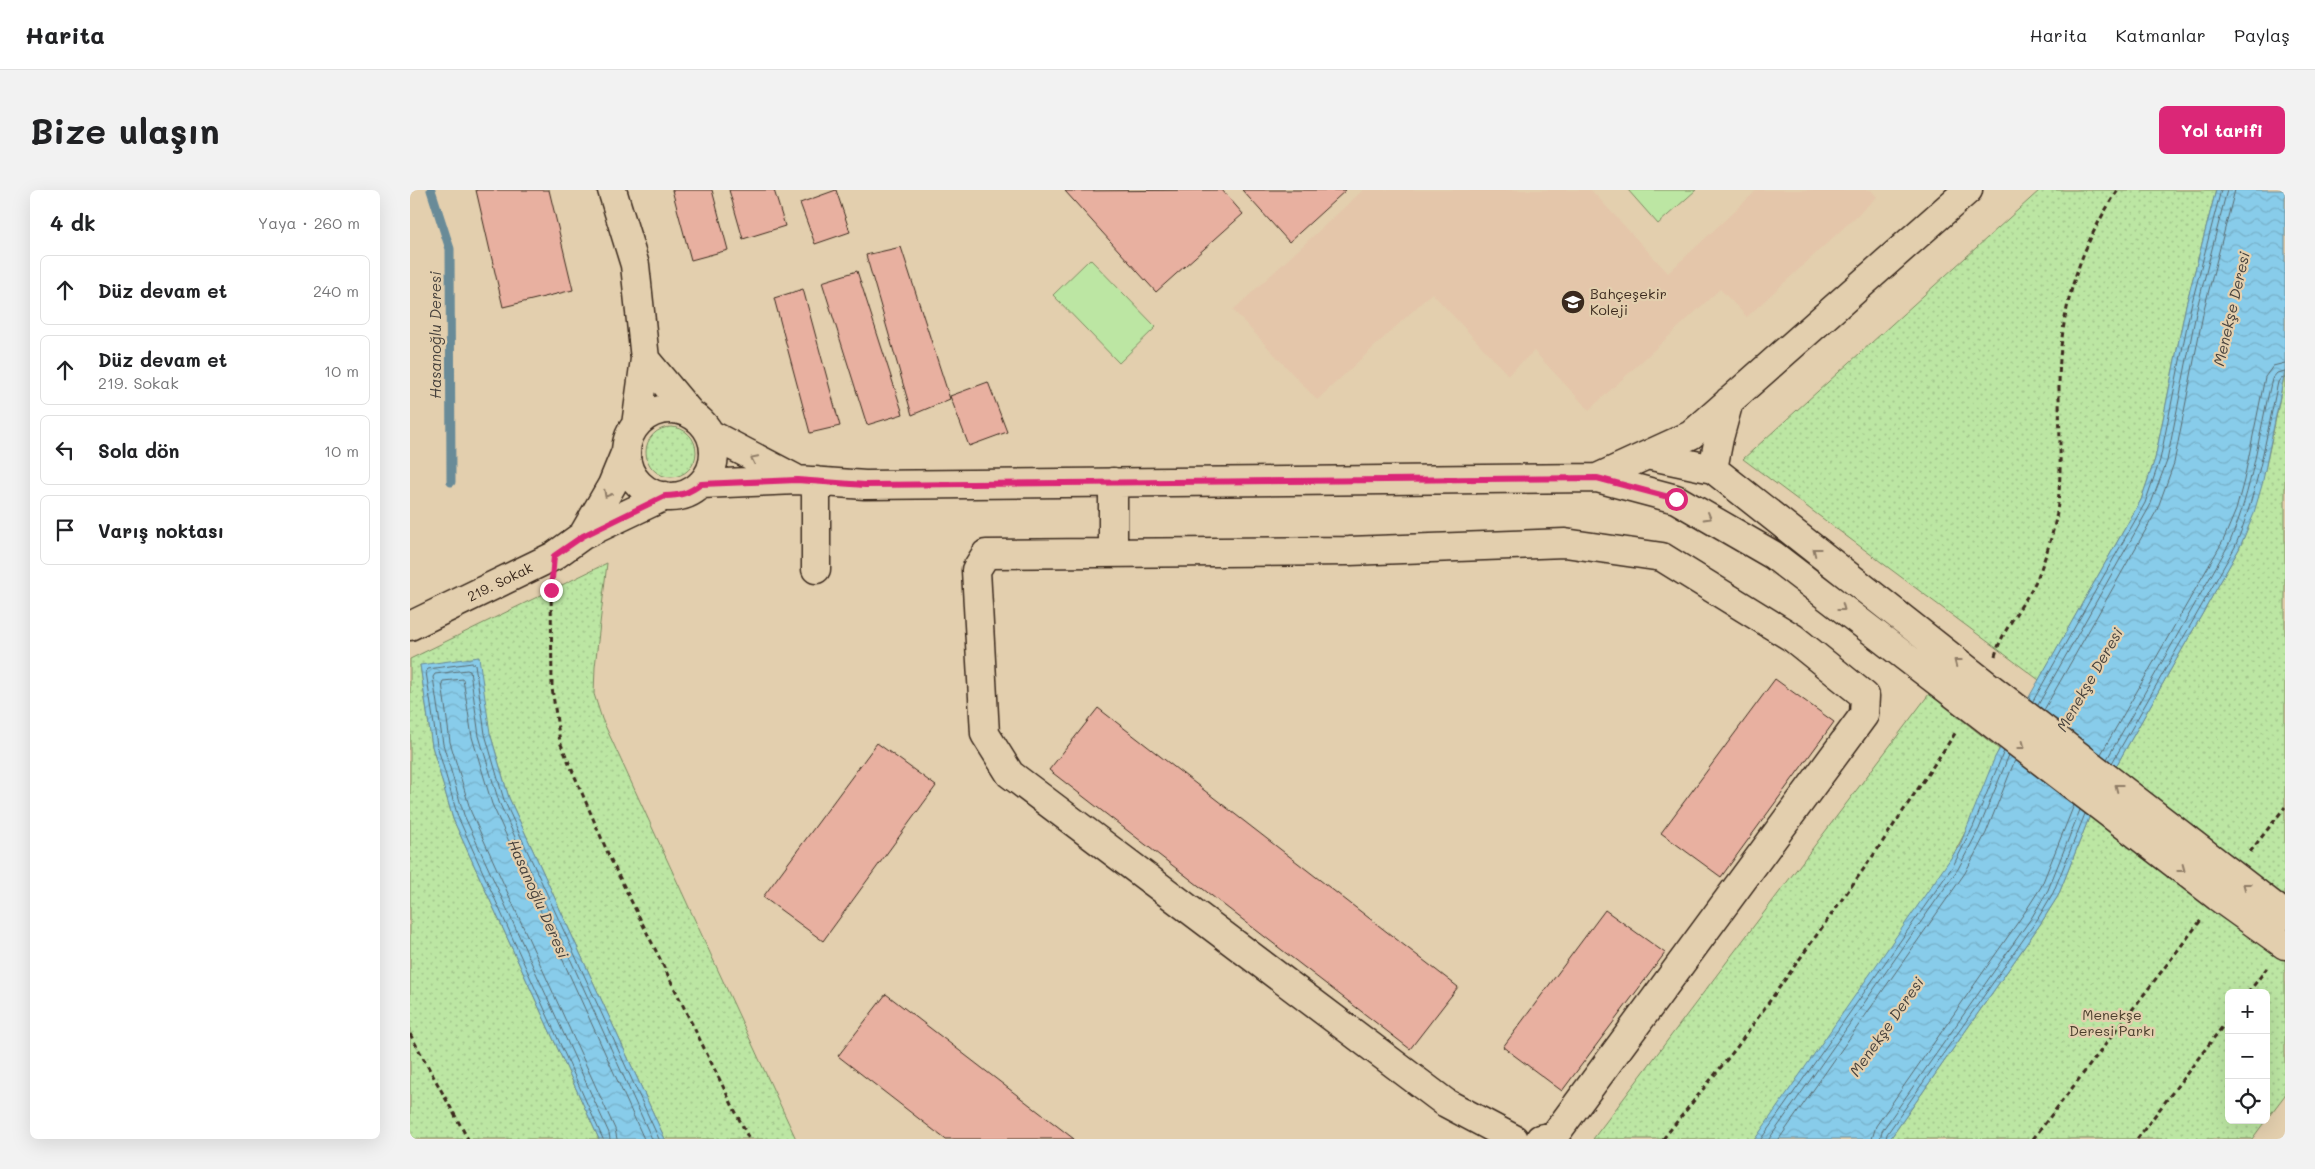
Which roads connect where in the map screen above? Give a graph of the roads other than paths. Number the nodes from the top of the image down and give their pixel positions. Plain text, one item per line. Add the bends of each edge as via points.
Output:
1 (612, 190) edge
2 (1968, 190) edge
3 (645, 359) junction
4 (1730, 401) junction
5 (690, 413) junction
6 (636, 425) junction
7 (710, 434) junction
8 (626, 451) junction
9 (1647, 455) junction
10 (1713, 470) junction
11 (1597, 478) junction
12 (807, 481) junction
13 (1113, 482) junction
14 (701, 484) junction
15 (665, 496) junction
16 (583, 536) junction
17 (1113, 552) junction
18 (816, 569) dead end
19 (410, 626) edge
20 (2150, 828) junction
21 (2225, 886) junction
22 (2285, 915) edge
23 (2285, 945) edge
24 (1514, 1139) edge
25 (1540, 1139) edge

1 - 3 street via 635,265
2 - 4 street
3 - 5 street
3 - 6 street
4 - 9 street via 1691,435
4 - 10 street
5 - 6 street via 676,409 661,410 647,415
5 - 7 street
6 - 8 street
12 -> 7 street
7 - 14 street via 714,462
8 - 15 street via 633,476 641,486
8 -> 16 street, 219. Sokak via 612,485
9 - 10 street
9 - 11 street
20 -> 10 street via 1996,692
11 - 13 street
11 -> 20 street via 1676,499 1773,555 1983,717
12 - 13 street via 865,485
12 - 14 street
12 - 18 street
13 - 17 street
14 - 15 street via 678,496
15 - 16 street
16 - 19 street, 219. Sokak via 554,556
17 - 24 street via 986,554 976,570 985,734 1010,774 1446,1103
17 - 25 street via 1349,551 1564,543 1662,557 1793,638 1865,696 1864,715 1554,1136
20 - 21 street
22 -> 21 street
21 - 23 street

